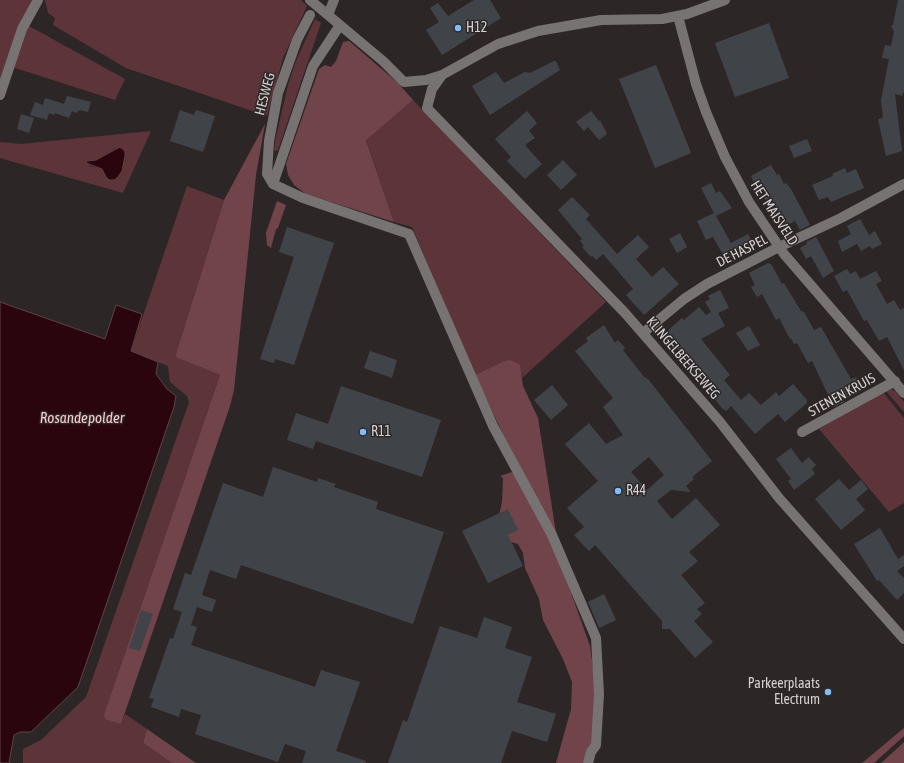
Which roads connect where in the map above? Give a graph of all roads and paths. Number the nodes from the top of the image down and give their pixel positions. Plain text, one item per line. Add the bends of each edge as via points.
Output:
1 (38, 0) edge
2 (310, 0) edge
3 (334, 0) edge
4 (725, 0) edge
5 (310, 15) dead end
6 (328, 15) junction
7 (678, 16) junction
8 (340, 25) junction
9 (442, 75) junction
10 (0, 95) edge
11 (273, 184) junction
12 (904, 184) edge
13 (779, 247) junction
14 (643, 333) junction
15 (895, 382) junction
16 (904, 393) edge
17 (802, 432) dead end
18 (904, 639) edge
19 (588, 763) edge

1 - 10 street via 22,30
2 - 6 street
3 - 6 street
4 - 7 street
5 - 11 street, HESWEG via 290,58 275,108 268,141 267,170
6 - 8 street
7 - 9 street via 655,20 584,22 538,31 498,44
7 - 13 street, HET MAISVELD via 696,84 718,142 742,191
8 - 9 street via 404,82 426,80
8 - 11 street via 313,66
9 - 14 street, KLINGELBEEKSEWEG via 432,89 427,108
11 - 19 street via 309,200 409,234 484,407 552,535 596,638 599,694 596,745
12 - 13 street, DE HASPEL via 841,218
13 - 14 street, DE HASPEL via 696,292
13 - 15 street, HET MAISVELD
14 - 18 street, KLINGELBEEKSEWEG via 720,422 779,498
15 - 16 street, HET MAISVELD
15 - 17 street, STENEN KRUIS

